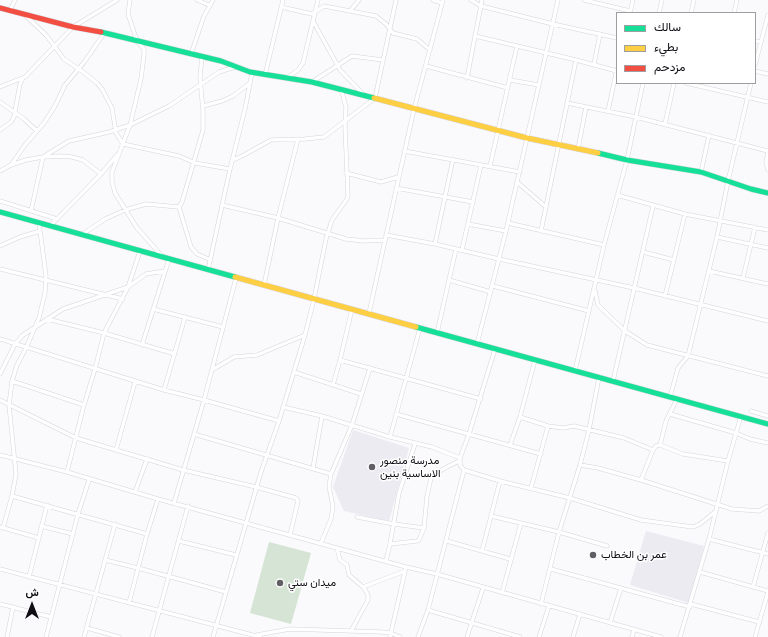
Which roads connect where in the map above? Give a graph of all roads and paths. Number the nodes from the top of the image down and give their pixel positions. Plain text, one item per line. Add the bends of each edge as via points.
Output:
1 (15, 0) edge
2 (117, 0) edge
3 (130, 0) edge
4 (197, 0) edge
5 (213, 0) edge
6 (282, 0) edge
7 (318, 0) edge
8 (359, 0) edge
9 (396, 0) edge
10 (433, 0) edge
11 (471, 0) edge
12 (482, 0) edge
13 (558, 0) edge
14 (584, 0) edge
15 (633, 0) edge
16 (662, 0) edge
17 (694, 0) edge
18 (738, 0) edge
19 (443, 2) edge
20 (210, 5) junction
21 (481, 6) junction
22 (281, 7) junction
23 (0, 8) edge
24 (10, 10) junction
25 (350, 11) junction
26 (630, 12) edge
27 (659, 12) edge
28 (691, 12) edge
29 (734, 12) edge
30 (314, 13) junction
31 (23, 14) junction
32 (768, 15) edge
33 (313, 21) junction
34 (553, 24) junction
35 (73, 26) junction
36 (389, 29) junction
37 (105, 32) junction
38 (600, 34) junction
39 (475, 36) junction
40 (616, 38) edge
41 (137, 41) junction
42 (756, 41) edge
43 (761, 42) junction
44 (54, 46) junction
45 (517, 46) junction
46 (430, 50) junction
47 (546, 53) junction
48 (191, 54) junction
49 (202, 56) junction
50 (383, 60) junction
51 (576, 60) junction
52 (756, 61) edge
53 (594, 64) junction
54 (337, 66) junction
55 (426, 66) junction
56 (235, 67) junction
57 (79, 69) junction
58 (616, 70) edge
59 (756, 71) edge
60 (252, 73) junction
61 (768, 74) edge
62 (264, 75) junction
63 (616, 75) edge
64 (23, 78) junction
65 (467, 78) junction
66 (287, 79) junction
67 (510, 80) junction
68 (312, 82) junction
69 (250, 83) junction
70 (201, 84) junction
71 (644, 84) edge
72 (674, 84) edge
73 (690, 84) edge
74 (751, 84) edge
75 (538, 85) junction
76 (0, 87) edge
77 (508, 88) junction
78 (341, 90) junction
79 (364, 95) junction
80 (375, 98) junction
81 (747, 98) junction
82 (0, 102) edge
83 (768, 102) edge
84 (567, 103) junction
85 (203, 106) junction
86 (586, 107) junction
87 (414, 109) junction
88 (608, 111) junction
89 (15, 113) junction
90 (636, 117) junction
91 (345, 119) junction
92 (130, 124) junction
93 (665, 124) junction
94 (0, 130) edge
95 (115, 130) junction
96 (498, 130) junction
97 (38, 131) junction
98 (709, 136) junction
99 (527, 138) junction
100 (298, 139) junction
101 (737, 142) junction
102 (123, 144) junction
103 (559, 145) junction
104 (578, 149) junction
105 (121, 151) junction
106 (404, 151) junction
107 (768, 152) edge
108 (43, 157) junction
109 (454, 159) junction
110 (233, 160) junction
111 (627, 160) junction
112 (193, 162) junction
113 (481, 164) junction
114 (11, 165) junction
115 (490, 166) junction
116 (230, 169) junction
117 (768, 170) edge
118 (0, 171) edge
119 (520, 172) junction
120 (701, 172) junction
121 (101, 174) junction
122 (346, 174) junction
123 (398, 177) junction
124 (728, 181) junction
125 (517, 182) junction
126 (396, 188) junction
127 (768, 193) edge
128 (617, 195) junction
129 (445, 196) junction
130 (0, 201) edge
131 (473, 202) junction
132 (222, 205) junction
133 (546, 206) junction
134 (653, 206) junction
135 (179, 207) junction
136 (126, 210) junction
137 (31, 211) junction
138 (0, 212) edge
139 (685, 214) junction
140 (278, 218) junction
141 (57, 219) junction
142 (721, 220) junction
143 (39, 222) junction
144 (468, 224) junction
145 (508, 224) junction
146 (50, 226) junction
147 (755, 227) junction
148 (768, 230) edge
149 (40, 231) junction
150 (506, 231) junction
151 (541, 231) junction
152 (328, 234) junction
153 (82, 235) junction
154 (386, 235) junction
155 (717, 237) junction
156 (385, 240) junction
157 (435, 244) junction
158 (751, 244) junction
159 (604, 245) junction
160 (0, 246) edge
161 (768, 248) edge
162 (456, 249) junction
163 (462, 250) junction
164 (140, 251) junction
165 (643, 252) junction
166 (166, 258) junction
167 (500, 259) junction
168 (211, 260) junction
169 (674, 260) junction
170 (0, 269) edge
171 (208, 270) junction
172 (165, 271) junction
173 (709, 271) junction
174 (236, 278) junction
175 (743, 278) junction
176 (449, 280) junction
177 (596, 280) junction
178 (46, 281) junction
179 (768, 284) edge
180 (264, 285) junction
181 (493, 286) junction
182 (128, 287) junction
183 (634, 288) junction
184 (594, 289) junction
185 (491, 292) junction
186 (104, 294) junction
187 (665, 296) junction
188 (123, 298) junction
189 (314, 299) junction
190 (701, 304) junction
191 (352, 309) junction
192 (153, 310) junction
193 (589, 312) junction
194 (368, 314) junction
195 (185, 317) junction
196 (47, 319) junction
197 (768, 321) edge
198 (35, 326) junction
199 (223, 327) junction
200 (420, 328) junction
201 (437, 332) junction
202 (625, 332) junction
203 (104, 333) junction
204 (305, 335) junction
205 (0, 340) edge
206 (15, 344) junction
207 (477, 344) junction
208 (142, 345) junction
209 (26, 348) junction
210 (495, 349) junction
211 (174, 354) junction
212 (688, 356) junction
213 (340, 360) junction
214 (535, 360) junction
215 (370, 368) junction
216 (95, 369) junction
217 (212, 370) junction
218 (575, 371) junction
219 (294, 372) junction
220 (0, 374) edge
221 (768, 376) edge
222 (599, 378) junction
223 (406, 379) junction
224 (12, 381) junction
225 (612, 381) junction
226 (135, 382) junction
227 (333, 385) junction
228 (164, 390) junction
229 (361, 394) junction
230 (670, 397) junction
231 (481, 399) junction
232 (677, 399) junction
233 (0, 400) edge
234 (204, 400) junction
235 (9, 405) junction
236 (84, 405) junction
237 (283, 407) junction
238 (751, 411) dead end
239 (396, 414) junction
240 (670, 414) junction
241 (322, 416) junction
242 (741, 416) junction
243 (768, 416) edge
244 (520, 417) junction
245 (279, 421) junction
246 (768, 424) edge
247 (352, 425) junction
248 (548, 426) junction
249 (589, 430) junction
250 (736, 433) junction
251 (194, 434) junction
252 (469, 434) junction
253 (390, 437) junction
254 (76, 438) junction
255 (768, 443) edge
256 (415, 444) junction
257 (510, 445) junction
258 (660, 445) junction
259 (116, 450) junction
260 (653, 450) junction
261 (541, 454) junction
262 (0, 455) edge
263 (267, 455) junction
264 (15, 459) junction
265 (147, 459) junction
266 (459, 460) junction
267 (728, 461) junction
268 (580, 465) junction
269 (313, 468) junction
270 (183, 470) junction
271 (464, 470) junction
272 (67, 472) junction
273 (331, 474) junction
274 (90, 480) junction
275 (641, 480) junction
276 (500, 481) junction
277 (256, 487) junction
278 (531, 488) junction
279 (135, 492) junction
280 (12, 496) junction
281 (570, 498) junction
282 (158, 499) junction
283 (174, 503) junction
284 (47, 505) junction
285 (718, 505) junction
286 (188, 506) junction
287 (768, 506) edge
288 (716, 511) junction
289 (78, 514) junction
290 (492, 516) junction
291 (356, 517) dead end
292 (521, 522) junction
293 (246, 523) junction
294 (115, 524) junction
295 (394, 524) junction
296 (41, 526) junction
297 (2, 528) edge
298 (424, 528) junction
299 (560, 532) junction
300 (768, 533) edge
301 (73, 534) junction
302 (147, 534) junction
303 (290, 535) junction
304 (39, 538) junction
305 (709, 539) junction
306 (179, 541) junction
307 (447, 541) junction
308 (321, 543) junction
309 (390, 544) junction
310 (607, 546) dead end
311 (337, 548) junction
312 (482, 551) junction
313 (762, 553) junction
314 (236, 554) junction
315 (768, 554) edge
316 (510, 559) junction
317 (105, 560) junction
318 (386, 561) junction
319 (138, 568) junction
320 (0, 569) edge
321 (405, 569) junction
322 (551, 569) junction
323 (700, 572) junction
324 (437, 574) junction
325 (29, 576) junction
326 (169, 577) junction
327 (60, 584) junction
328 (363, 587) junction
329 (753, 587) junction
330 (482, 588) junction
331 (621, 588) junction
332 (768, 591) edge
333 (226, 592) junction
334 (502, 593) junction
335 (95, 594) junction
336 (129, 603) junction
337 (0, 604) edge
338 (541, 604) junction
339 (691, 605) junction
340 (549, 606) junction
341 (13, 607) junction
342 (428, 610) junction
343 (159, 611) junction
344 (580, 614) junction
345 (51, 617) junction
346 (759, 622) junction
347 (610, 623) junction
348 (472, 624) junction
349 (217, 626) junction
350 (87, 628) junction
351 (634, 630) junction
352 (351, 631) junction
353 (390, 635) edge
354 (254, 636) edge
355 (6, 637) edge
356 (46, 637) edge
357 (84, 637) edge
358 (119, 637) edge
359 (152, 637) edge
360 (213, 637) edge
361 (260, 637) edge
362 (400, 637) edge
363 (418, 637) edge
364 (467, 637) edge
365 (520, 637) edge
366 (539, 637) edge
367 (572, 637) edge
368 (632, 637) edge
369 (661, 637) edge
370 (680, 637) edge
371 (755, 637) edge

1 - 24 street
2 - 35 street
3 - 41 street via 128,14
4 - 20 street
5 - 20 street
6 - 22 street
7 - 30 street
8 - 25 street
9 - 36 street
10 - 19 street
11 - 21 street
12 - 21 street
13 - 34 street
14 - 26 street
15 - 26 street
16 - 27 street
17 - 28 street
18 - 29 street
19 - 46 street
20 - 48 street
21 - 34 street
21 - 39 street
22 - 30 street
22 - 62 street
23 - 24 main road
24 - 31 main road
25 - 30 street via 324,6
25 - 36 street via 376,16
30 - 33 street
31 - 35 main road
31 - 44 street
32 - 43 street
33 - 54 street
33 - 66 street via 303,63
34 - 38 street
34 - 47 street
35 - 37 main road
35 - 44 street
36 - 46 street via 395,34 417,39
36 - 50 street
37 - 41 main road
37 - 57 street
38 - 40 street
38 - 53 street
39 - 45 street
39 - 65 street
41 - 48 main road
41 - 92 street via 144,49 144,55 141,80
42 - 43 street
43 - 52 street
44 - 57 street via 64,59
44 - 64 street
45 - 47 street
45 - 67 street
46 - 55 street
47 - 51 street
47 - 75 street
48 - 49 main road
49 - 56 main road
49 - 70 street
50 - 54 street via 352,56
50 - 80 street
51 - 53 street
51 - 84 street
53 - 58 street
54 - 68 street
54 - 79 street
55 - 65 street
55 - 87 street
56 - 60 main road
56 - 70 street via 220,71
57 - 95 street via 97,83 107,97
57 - 97 street via 67,83
59 - 61 street
60 - 62 main road
60 - 69 street
62 - 66 main road
63 - 88 street
64 - 76 street
64 - 89 street
65 - 77 street
66 - 68 main road
67 - 75 street
67 - 77 street
68 - 78 main road
69 - 85 street via 233,96
69 - 110 street
70 - 85 street
70 - 92 street via 169,106
71 - 90 street
72 - 93 street
73 - 81 street
74 - 81 street
75 - 99 street
77 - 96 street
78 - 79 main road
78 - 91 street via 346,107
79 - 80 main road
80 - 87 main road
80 - 91 street
81 - 83 street
81 - 101 street
82 - 89 street
84 - 86 street
84 - 103 street
85 - 112 street via 204,130
86 - 88 street
86 - 104 street
87 - 96 main road
87 - 106 street
88 - 90 street
89 - 94 street via 11,122
89 - 97 street
90 - 93 street
90 - 111 street
91 - 100 street via 324,136
91 - 122 street
92 - 95 street
92 - 102 street
93 - 98 street
95 - 102 street
95 - 108 street via 70,141
96 - 99 main road
96 - 115 street
97 - 114 street
98 - 101 street
98 - 120 street
99 - 103 main road
99 - 119 street
100 - 110 street via 271,140
100 - 140 street
101 - 107 street
101 - 124 street
102 - 105 street
102 - 112 street via 178,156
103 - 104 main road
103 - 133 street
104 - 111 main road
105 - 121 street
105 - 136 street via 112,172 112,182 115,193
106 - 109 street
106 - 123 street
107 - 117 street
108 - 114 street
108 - 121 street via 67,156 79,159
108 - 137 street
109 - 113 street
109 - 129 street
110 - 116 street
111 - 120 main road
111 - 128 street
112 - 116 street
112 - 135 street
113 - 115 street
113 - 131 street
114 - 118 street
115 - 119 street
116 - 132 street
119 - 125 street
120 - 124 main road
121 - 141 street
122 - 123 street via 381,182
122 - 152 street via 347,199 332,220
123 - 126 street
124 - 127 main road
124 - 142 street
125 - 133 street
125 - 145 street
126 - 129 street
126 - 154 street
128 - 134 street
128 - 159 street
129 - 131 street
129 - 157 street
130 - 137 street
131 - 144 street
132 - 140 street
132 - 168 street
133 - 151 street
134 - 139 street
134 - 165 street
135 - 136 street via 146,204
135 - 168 street via 191,247 197,254
136 - 153 street via 105,219
136 - 166 street via 144,236
137 - 141 street
138 - 143 main road
139 - 142 street
139 - 169 street
140 - 152 street
140 - 180 street
141 - 146 street
142 - 147 street
142 - 155 street
143 - 146 main road
143 - 149 street
144 - 150 street
144 - 163 street
145 - 150 street
145 - 151 street
146 - 153 main road
147 - 148 street
147 - 158 street
149 - 160 street
149 - 178 street
150 - 167 street
151 - 159 street
152 - 156 street via 355,240
152 - 189 street
153 - 164 main road
154 - 156 street
154 - 157 street
155 - 158 street
155 - 173 street
156 - 194 street
157 - 162 street
158 - 161 street
158 - 175 street
159 - 177 street
162 - 163 street
162 - 176 street
163 - 167 street
164 - 166 main road
164 - 182 street
165 - 169 street
165 - 183 street
166 - 171 main road
166 - 172 street
167 - 177 street
167 - 181 street
168 - 171 street
169 - 187 street
170 - 178 street
171 - 174 main road
172 - 182 street via 144,275
172 - 192 street
173 - 175 street
173 - 190 street
174 - 180 main road
174 - 199 street
175 - 179 street
176 - 185 street
176 - 201 street
177 - 183 street
177 - 184 street
178 - 186 street
178 - 198 street via 44,301
180 - 189 main road
181 - 185 street
181 - 193 street
182 - 186 street
182 - 188 street
183 - 187 street
183 - 202 street
184 - 193 street
184 - 202 street via 598,305
185 - 207 street
186 - 188 street
186 - 196 street via 67,307
187 - 190 street
188 - 203 street
189 - 191 main road
189 - 204 street
190 - 197 street
190 - 212 street
191 - 194 main road
191 - 213 street
192 - 195 street
192 - 208 street
193 - 218 street
194 - 200 main road
195 - 199 street
195 - 211 street
196 - 198 street
196 - 203 street
198 - 206 street
198 - 209 street
199 - 217 street
200 - 201 main road
200 - 223 street
201 - 207 main road
202 - 212 street via 652,348
202 - 225 street
203 - 208 street
203 - 216 street
204 - 217 street via 257,355 234,357
204 - 219 street
205 - 206 street
206 - 209 street
206 - 220 street
207 - 210 main road
208 - 211 street
209 - 216 street
209 - 224 street
210 - 214 main road
210 - 231 street
211 - 228 street
212 - 221 street
212 - 230 street via 678,368
213 - 215 street
213 - 227 street
214 - 218 main road
214 - 244 street
215 - 223 street
215 - 229 street
216 - 226 street
216 - 236 street
217 - 234 street
218 - 222 main road
219 - 227 street
219 - 237 street
222 - 225 main road
222 - 249 street
223 - 231 street
223 - 239 street
224 - 235 street
224 - 236 street
225 - 230 main road
226 - 228 street
226 - 259 street
227 - 229 street
228 - 234 street
229 - 247 street
230 - 232 main road
231 - 252 street
232 - 240 street
232 - 242 main road
233 - 235 street
234 - 245 street
234 - 251 street
235 - 254 street
235 - 264 street
236 - 254 street
237 - 241 street
237 - 245 street
238 - 243 street
239 - 252 street
239 - 253 street
240 - 250 street
240 - 258 street
241 - 247 street
241 - 269 street
242 - 246 main road
242 - 250 street
244 - 248 street
244 - 257 street
245 - 263 street
247 - 253 street
247 - 273 street
248 - 249 street via 573,426
248 - 261 street
249 - 260 street via 624,438
249 - 268 street
250 - 255 street
250 - 267 street
251 - 263 street
251 - 270 street
252 - 257 street
252 - 266 street
253 - 256 street
254 - 259 street
254 - 272 street
256 - 266 street via 436,448
256 - 295 street via 399,493
257 - 261 street
258 - 260 street
258 - 267 street via 683,454
259 - 265 street
260 - 275 street
261 - 278 street
262 - 264 street
263 - 269 street
263 - 277 street
264 - 272 street
264 - 280 street via 16,474
265 - 270 street
265 - 279 street
266 - 271 street
266 - 298 street via 431,478
267 - 285 street
268 - 275 street
268 - 281 street
269 - 273 street
270 - 277 street
270 - 283 street
271 - 276 street
271 - 307 street
272 - 274 street
273 - 308 street via 333,507
274 - 279 street
274 - 289 street
275 - 285 street
276 - 278 street
276 - 290 street
277 - 293 street
277 - 303 street via 297,498
278 - 281 street
279 - 282 street
280 - 284 street
280 - 297 street
281 - 288 street via 636,520 688,527 696,526
281 - 299 street
282 - 283 street
282 - 302 street
283 - 286 street
284 - 289 street
284 - 296 street
285 - 287 street via 732,510 759,511
285 - 288 street
286 - 293 street
286 - 306 street
288 - 305 street
289 - 294 street
289 - 301 street
290 - 292 street
290 - 312 street
291 - 295 street
292 - 299 street
292 - 316 street
293 - 303 street
293 - 314 street
294 - 302 street
294 - 317 street
295 - 298 street
295 - 309 street
296 - 301 street
296 - 304 street
297 - 304 street
298 - 309 street via 418,541
299 - 310 street
299 - 322 street
300 - 313 street
301 - 327 street
302 - 319 street
303 - 308 street
304 - 325 street
305 - 313 street
305 - 323 street
306 - 314 street
306 - 326 street
307 - 312 street
307 - 324 street
308 - 311 street
309 - 318 street
311 - 318 street
311 - 328 street via 340,560 347,565 350,575
312 - 316 street
313 - 315 street
313 - 329 street
314 - 333 street
316 - 334 street
317 - 319 street
317 - 335 street
318 - 321 street
319 - 326 street
319 - 336 street
320 - 325 street
321 - 324 street
321 - 328 street
321 - 353 street
322 - 331 street
322 - 338 street
323 - 329 street
323 - 339 street
324 - 330 street
324 - 342 street
325 - 327 street
326 - 333 street
326 - 343 street
327 - 335 street
327 - 345 street
328 - 352 street via 368,600
329 - 332 street
330 - 334 street
330 - 348 street
331 - 339 street
331 - 347 street
332 - 346 street
333 - 349 street
334 - 338 street
335 - 336 street
335 - 350 street
336 - 343 street
337 - 341 street
338 - 340 street
339 - 346 street
339 - 370 street
340 - 344 street
340 - 366 street
341 - 345 street
341 - 355 street
342 - 348 street
342 - 363 street
343 - 349 street
343 - 359 street
344 - 347 street
344 - 367 street
345 - 356 street
346 - 371 street
347 - 351 street
348 - 364 street
348 - 365 street
349 - 354 street
349 - 360 street
350 - 357 street
350 - 358 street
351 - 368 street
351 - 369 street
352 - 353 street
352 - 354 street via 290,629
353 - 362 street
354 - 361 street

